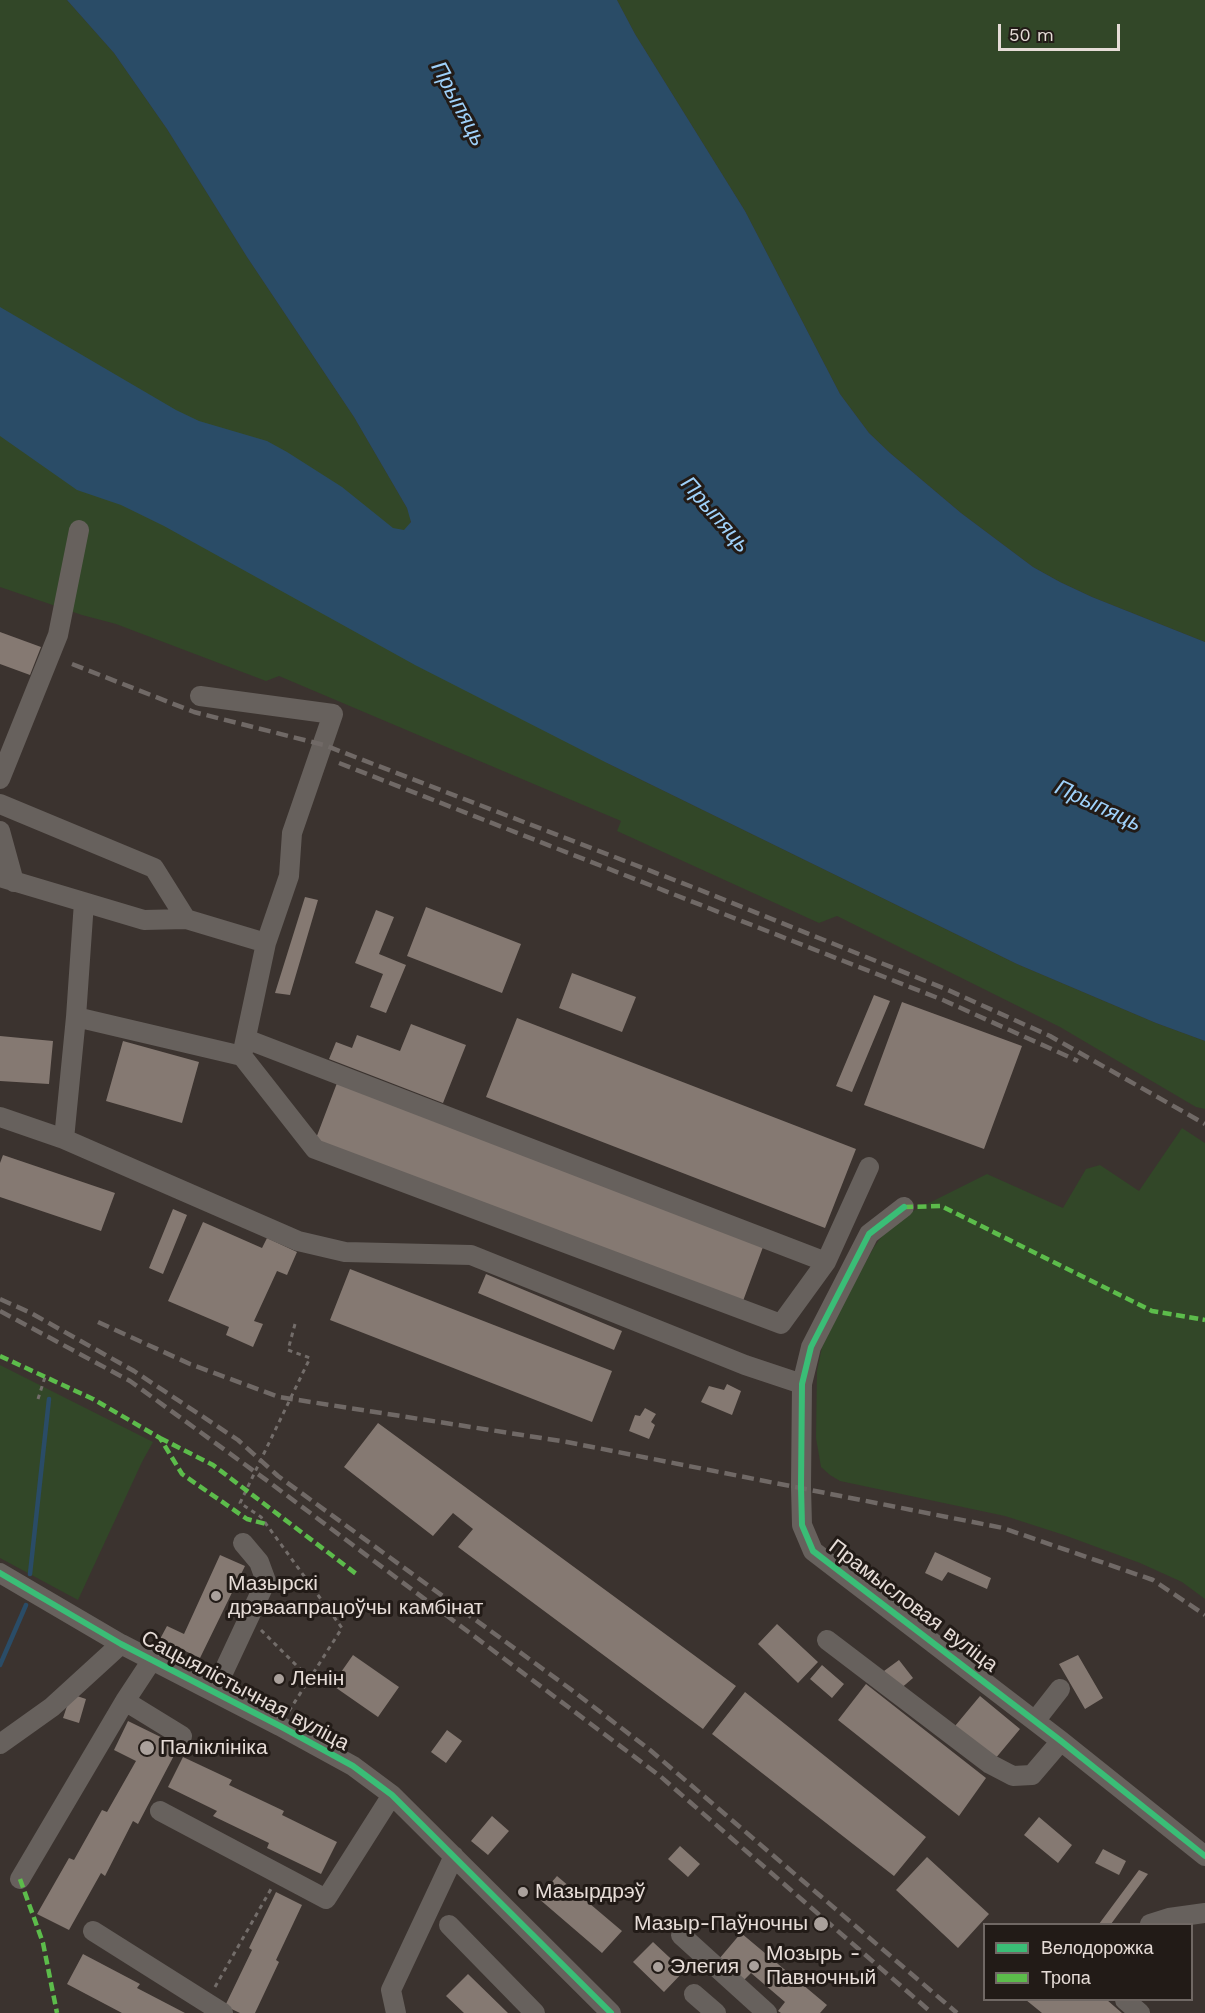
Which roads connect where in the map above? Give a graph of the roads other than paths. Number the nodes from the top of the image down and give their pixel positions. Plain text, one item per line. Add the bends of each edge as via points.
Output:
1 (79, 530) dead end
2 (200, 696) dead end
3 (0, 779) edge
4 (0, 804) edge
5 (0, 831) edge
6 (7, 879) edge
7 (84, 902) junction
8 (186, 919) junction
9 (266, 943) junction
10 (76, 1017) junction
11 (244, 1048) junction
12 (0, 1118) edge
13 (64, 1139) junction
14 (869, 1167) dead end
15 (904, 1207) dead end
16 (826, 1262) junction
17 (802, 1384) junction
18 (243, 1543) dead end
19 (0, 1574) edge
20 (827, 1640) dead end
21 (121, 1644) junction
22 (152, 1660) junction
23 (1060, 1689) dead end
24 (214, 1692) junction
25 (125, 1701) junction
26 (1035, 1721) junction
27 (182, 1736) dead end
28 (1061, 1740) junction
29 (0, 1744) edge
30 (392, 1795) junction
31 (160, 1811) dead end
32 (454, 1856) junction
33 (1205, 1856) edge
34 (20, 1879) dead end
35 (1205, 1913) edge
36 (1153, 1923) edge
37 (449, 1925) dead end
38 (93, 1931) dead end
39 (681, 1935) dead end
40 (694, 1994) dead end
41 (1126, 2001) edge
42 (223, 2013) edge
43 (396, 2013) edge
44 (535, 2013) edge
45 (611, 2013) edge
46 (716, 2013) edge
47 (767, 2013) edge
48 (1140, 2013) edge

1 - 3 street via 58,635
2 - 9 street via 333,714 292,833 289,876
4 - 8 street via 154,868
5 - 6 street
6 - 7 street
7 - 8 street via 144,920
7 - 10 street
8 - 9 street
9 - 11 street
10 - 11 street
10 - 13 street
11 - 16 street
11 - 16 street via 315,1149 781,1324
12 - 13 street
13 - 17 street via 298,1241 345,1252 471,1255
14 - 16 street
15 - 17 street, Прамысловая вуліца via 869,1234 811,1347
17 - 26 street, Прамысловая вуліца via 802,1525 813,1551
18 - 24 street via 259,1562 266,1581
19 - 21 street, Сацыялістычная вуліца
20 - 28 street via 990,1764 1013,1776 1032,1775
21 - 22 street, Сацыялістычная вуліца
21 - 29 street via 52,1707
22 - 24 street, Сацыялістычная вуліца
22 - 25 street
23 - 26 street
24 - 30 street, Сацыялістычная вуліца via 353,1766
25 - 27 street
25 - 34 street
26 - 28 street, Прамысловая вуліца
28 - 33 street, Прамысловая вуліца
30 - 31 street via 326,1899
30 - 32 street, Сацыялістычная вуліца
32 - 43 street via 391,1990
32 - 45 street, Сацыялістычная вуліца
35 - 36 street
37 - 44 street
38 - 42 street
39 - 47 street
40 - 46 street
41 - 48 street

